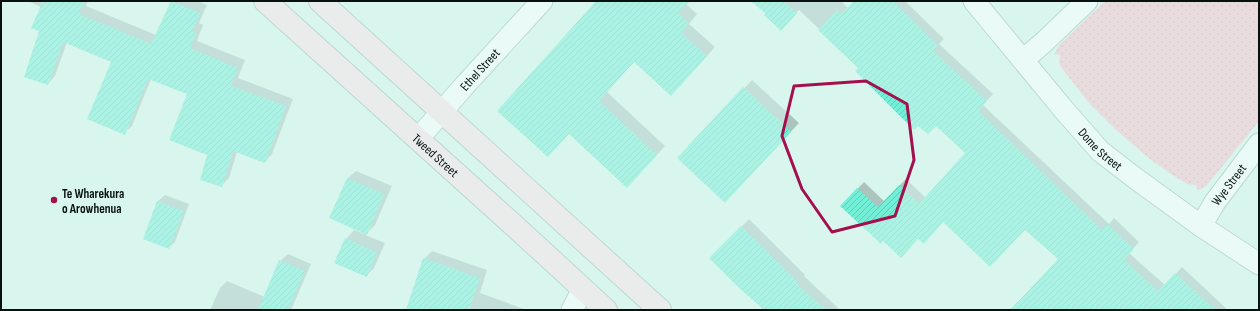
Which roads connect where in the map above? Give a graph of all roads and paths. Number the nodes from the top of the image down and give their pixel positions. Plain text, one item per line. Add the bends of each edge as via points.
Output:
1 (265, 1) edge
2 (320, 1) edge
3 (542, 1) edge
4 (974, 1) edge
5 (1087, 1) edge
6 (1023, 60) junction
7 (442, 112) junction
8 (418, 139) junction
9 (1259, 144) edge
10 (1201, 226) junction
11 (1259, 264) edge
12 (583, 289) junction
13 (572, 310) edge
14 (606, 310) edge
15 (660, 310) edge

1 - 8 main road, Tweed Street
2 - 7 main road
3 - 7 street, Ethel Street
4 - 6 street, Dome Street
5 - 6 street
6 - 10 street, Dome Street via 1100,151
7 - 8 street, Ethel Street
7 - 15 main road
8 - 12 main road, Tweed Street
9 - 10 street, Wye Street via 1215,202
10 - 11 street, Dome Street
12 - 13 street
12 - 14 main road, Tweed Street

